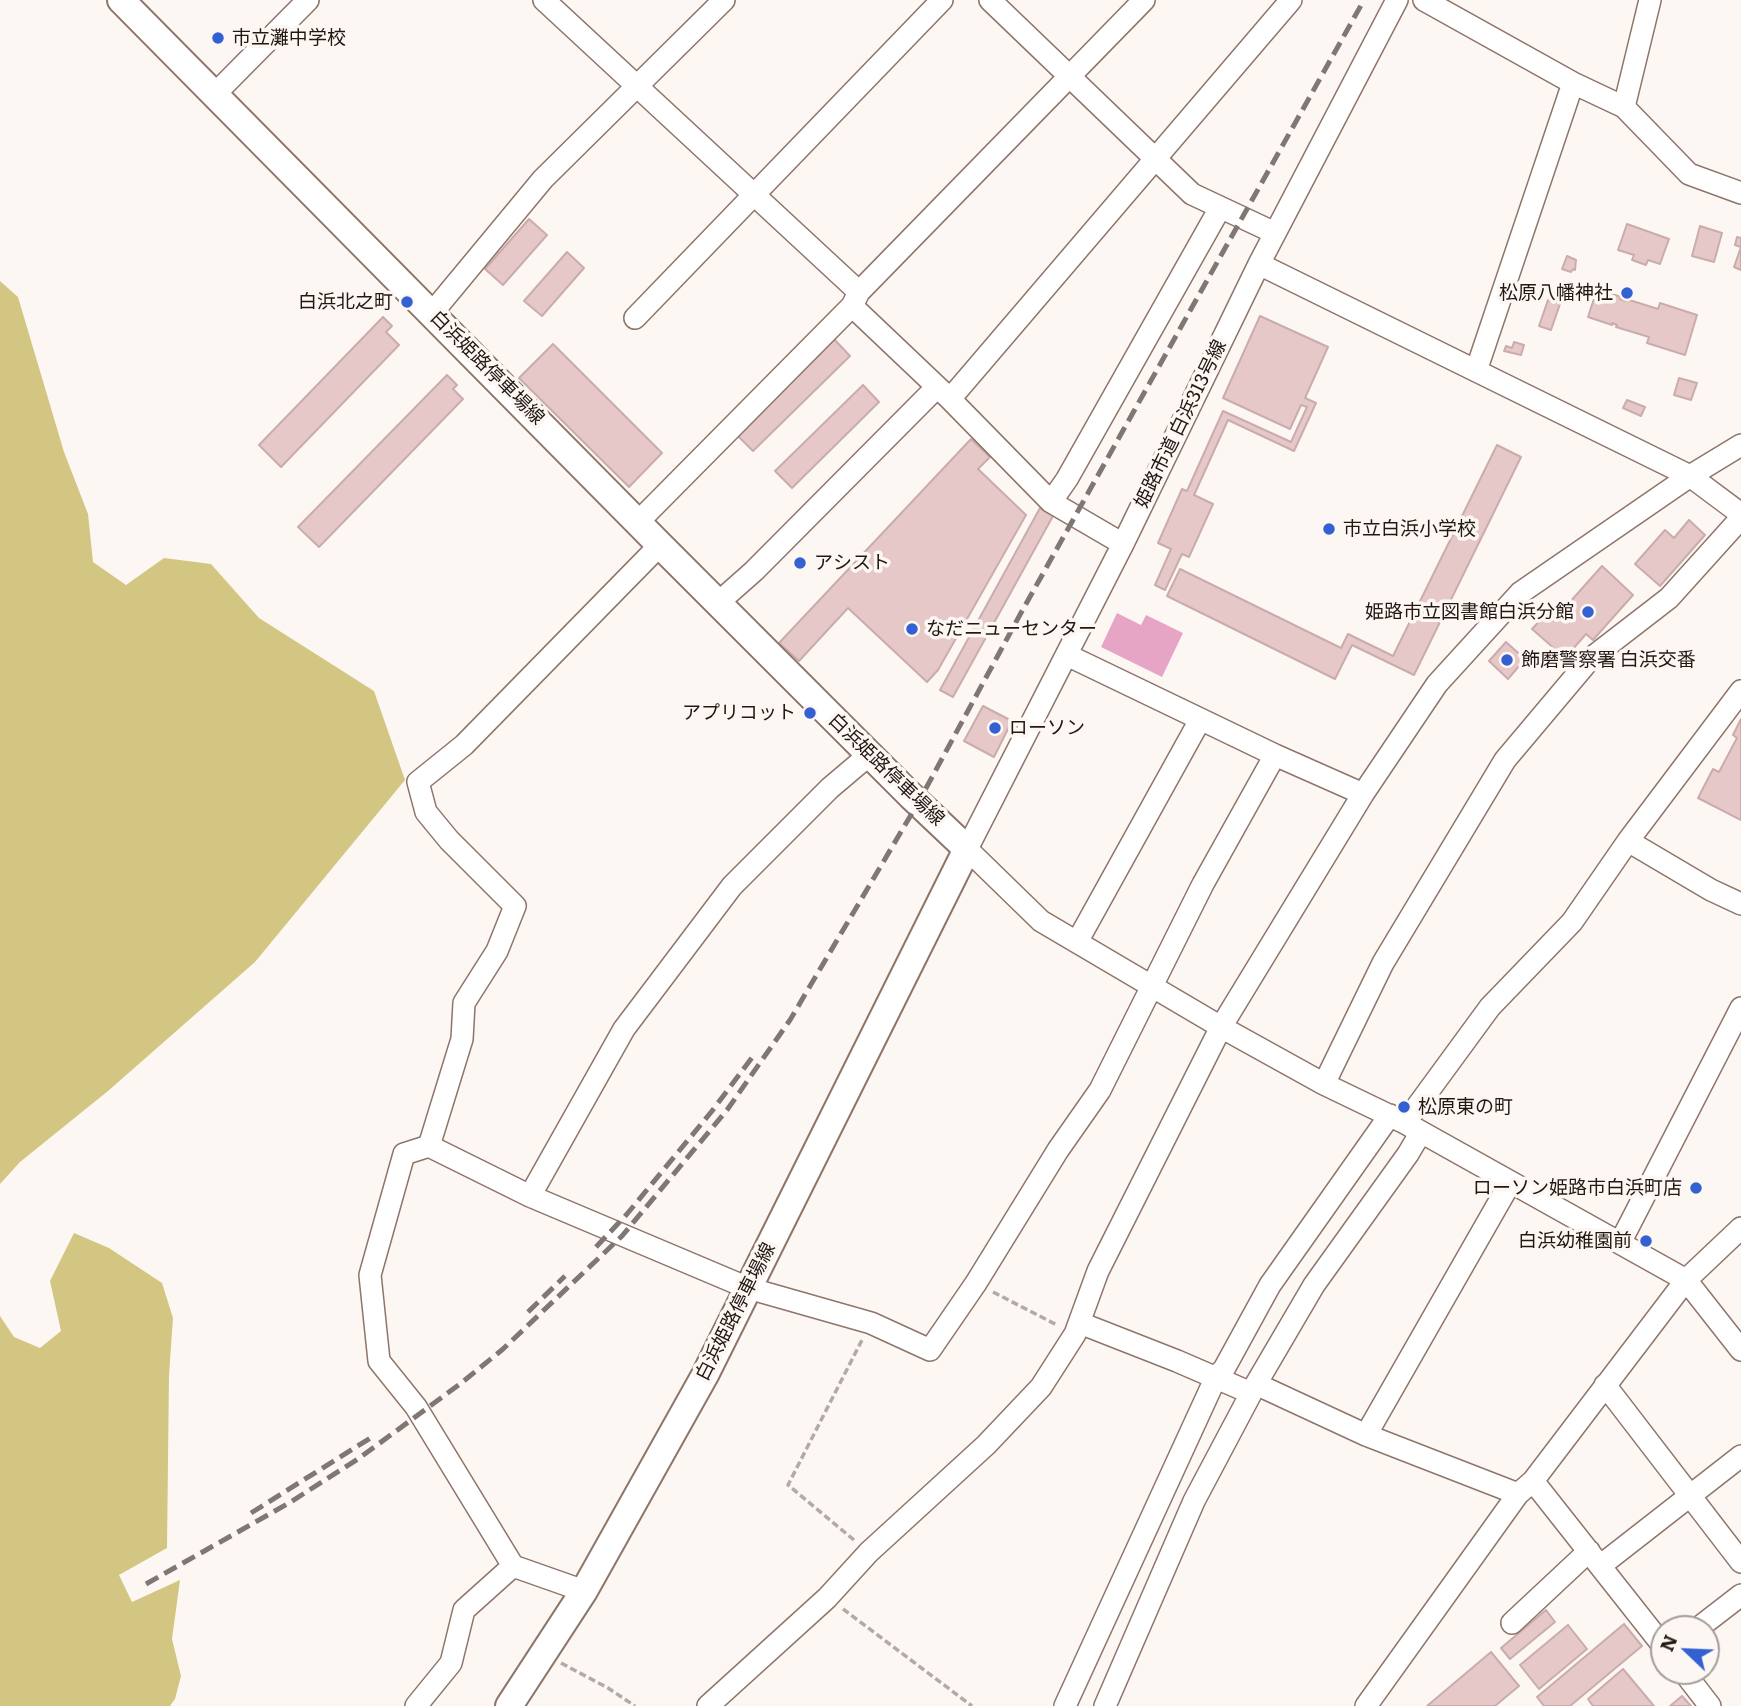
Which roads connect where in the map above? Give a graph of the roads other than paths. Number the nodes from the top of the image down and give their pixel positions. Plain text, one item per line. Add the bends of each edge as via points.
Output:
1 (121, 0) edge
2 (307, 0) edge
3 (544, 0) edge
4 (724, 0) edge
5 (942, 0) edge
6 (990, 0) edge
7 (1144, 0) edge
8 (1291, 0) edge
9 (1397, 0) edge
10 (1423, 0) edge
11 (1650, 0) edge
12 (1070, 77) junction
13 (1573, 83) junction
14 (639, 86) junction
15 (214, 95) junction
16 (1624, 107) junction
17 (1156, 160) junction
18 (754, 193) junction
19 (1741, 193) edge
20 (1220, 208) junction
21 (1275, 233) junction
22 (1259, 264) junction
23 (855, 299) junction
24 (432, 313) junction
25 (635, 318) dead end
26 (1476, 371) junction
27 (943, 393) junction
28 (1741, 445) edge
29 (1690, 476) junction
30 (1051, 502) junction
31 (1741, 516) edge
32 (638, 522) junction
33 (1123, 544) junction
34 (660, 545) junction
35 (719, 602) junction
36 (1067, 655) junction
37 (1741, 691) edge
38 (1200, 720) junction
39 (869, 755) junction
40 (1275, 755) junction
41 (1363, 794) junction
42 (1628, 841) junction
43 (967, 849) junction
44 (1741, 904) edge
45 (1077, 942) junction
46 (1153, 987) junction
47 (1741, 1008) edge
48 (1221, 1027) junction
49 (1324, 1084) junction
50 (1405, 1123) junction
51 (429, 1146) junction
52 (1510, 1183) junction
53 (530, 1196) junction
54 (1741, 1228) edge
55 (1620, 1243) junction
56 (1686, 1280) junction
57 (748, 1288) junction
58 (1077, 1329) junction
59 (1741, 1350) edge
60 (1216, 1377) junction
61 (1605, 1385) junction
62 (1253, 1388) junction
63 (1366, 1435) junction
64 (1741, 1456) edge
65 (1525, 1487) junction
66 (1689, 1495) junction
67 (1594, 1559) junction
68 (1741, 1562) edge
69 (513, 1566) junction
70 (584, 1591) junction
71 (1741, 1595) edge
72 (1715, 1615) edge
73 (1512, 1623) dead end
74 (1650, 1629) edge
75 (1694, 1685) edge
76 (1376, 1702) edge
77 (416, 1706) edge
78 (509, 1706) edge
79 (708, 1706) edge
80 (1065, 1706) edge
81 (1105, 1706) edge
82 (1710, 1706) edge

1 - 15 main road, 白浜姫路停車場線
2 - 15 street
3 - 14 street
4 - 14 street
5 - 18 street
6 - 12 street
7 - 12 street
8 - 17 street
9 - 21 street, 姫路市道 白浜313号線
10 - 13 street
11 - 16 street
12 - 17 street
12 - 23 street
13 - 16 street
13 - 26 street
14 - 18 street
14 - 24 street via 543,180
15 - 24 main road, 白浜姫路停車場線
16 - 19 street via 1689,174
17 - 20 street via 1192,194
17 - 27 street
18 - 23 street
18 - 25 street
20 - 21 street
20 - 30 street
21 - 22 street, 姫路市道 白浜313号線
22 - 26 street
22 - 33 street, 姫路市道 白浜313号線
23 - 27 street
23 - 32 street
24 - 32 main road, 白浜姫路停車場線
26 - 29 street
27 - 30 street
27 - 35 street
28 - 29 street
29 - 31 street
29 - 41 street via 1520,593 1437,684
30 - 33 street
31 - 49 street via 1669,598 1590,659 1505,760 1382,963
32 - 34 main road, 白浜姫路停車場線
33 - 36 street, 姫路市道 白浜313号線
34 - 35 main road, 白浜姫路停車場線
34 - 51 street via 464,745 418,782 426,811 515,906 497,951 464,1003 461,1039
35 - 39 main road, 白浜姫路停車場線
36 - 38 street
36 - 43 street, 姫路市道 白浜313号線
37 - 42 street
38 - 40 street
38 - 45 street
39 - 43 main road, 白浜姫路停車場線
39 - 53 street via 732,886 624,1028
40 - 41 street
40 - 46 street via 1203,884
41 - 48 street
42 - 44 street
42 - 50 street via 1572,922 1490,1007
43 - 45 street via 1041,921
43 - 57 main road, 白浜姫路停車場線
45 - 46 street
46 - 48 street
46 - 57 street via 1100,1090 930,1350 871,1323
47 - 55 street
48 - 49 street
48 - 58 street via 1098,1271
49 - 50 street
50 - 52 street
50 - 60 street via 1269,1285
50 - 62 street via 1408,1154 1314,1284
51 - 53 street
51 - 69 street via 404,1154 370,1275 379,1361 416,1407
52 - 55 street
52 - 63 street
53 - 57 street
54 - 56 street
55 - 56 street
56 - 59 street
56 - 61 street
57 - 70 main road, 白浜姫路停車場線 via 705,1375
58 - 60 street
58 - 79 street via 1041,1387 986,1445
60 - 62 street
60 - 80 street
61 - 65 street
61 - 66 street
62 - 63 street
62 - 81 street via 1194,1501
63 - 65 street
64 - 66 street
65 - 67 street
65 - 76 street
66 - 67 street
66 - 68 street
67 - 73 street
67 - 74 street
69 - 70 street
69 - 77 street via 464,1611 451,1663
70 - 78 main road, 白浜姫路停車場線
71 - 72 street
75 - 82 street

